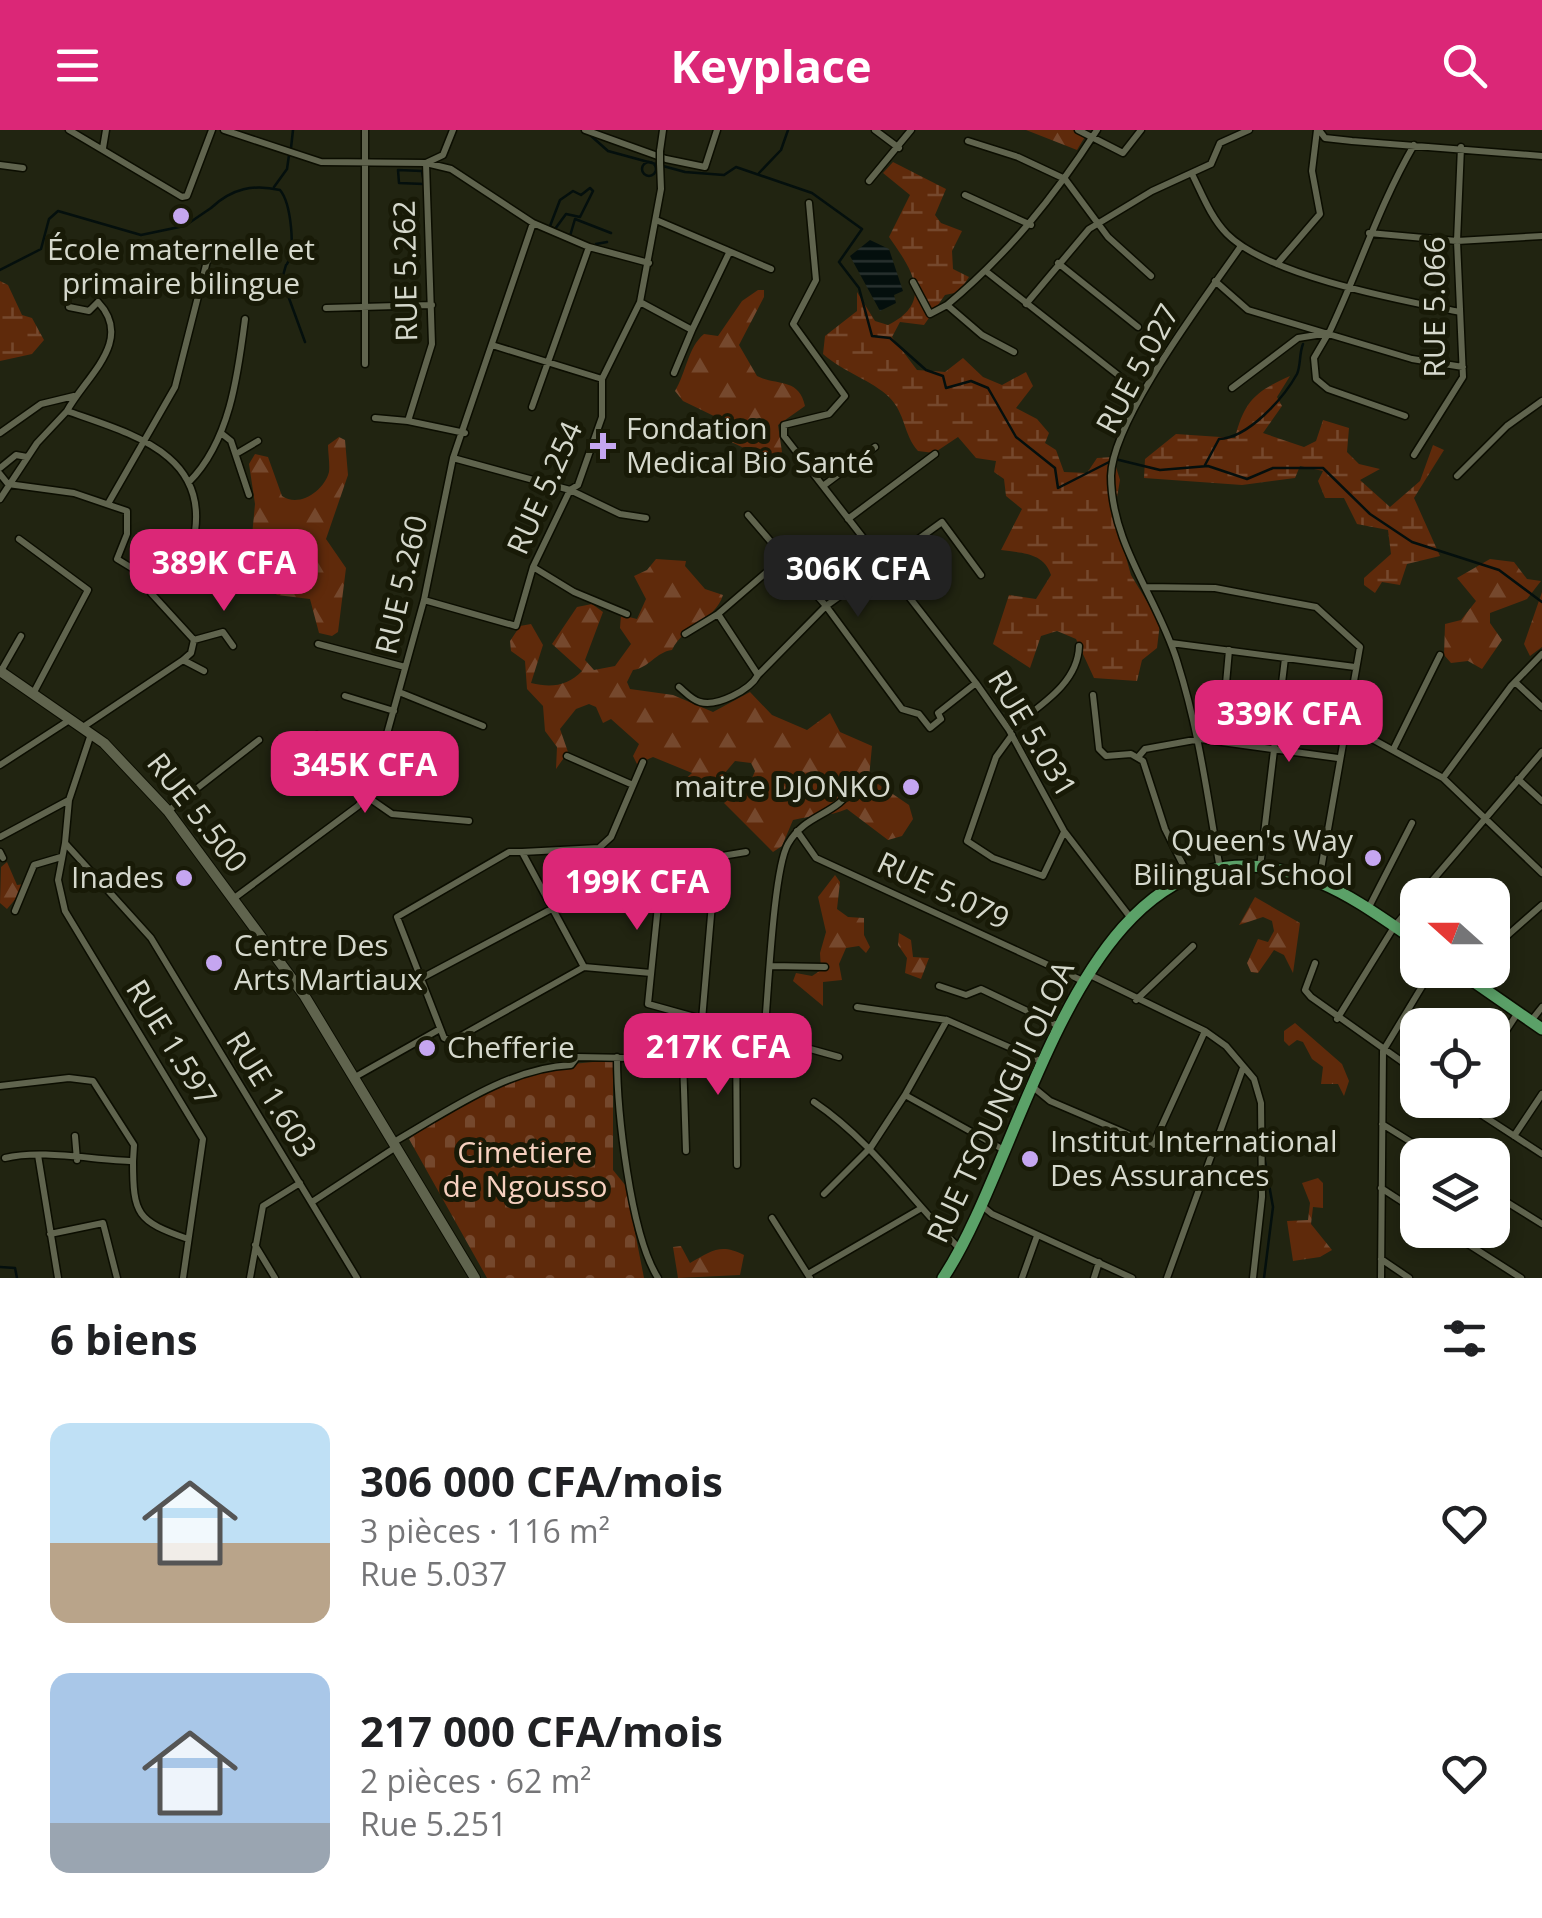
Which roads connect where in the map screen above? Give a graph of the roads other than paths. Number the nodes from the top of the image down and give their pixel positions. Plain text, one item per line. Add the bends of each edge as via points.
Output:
1 (69, 130) edge
2 (106, 130) edge
3 (212, 130) edge
4 (224, 130) edge
5 (364, 130) edge
6 (453, 130) edge
7 (584, 130) edge
8 (663, 130) edge
9 (718, 130) edge
10 (876, 130) edge
11 (912, 130) edge
12 (1078, 130) edge
13 (1097, 130) edge
14 (1141, 130) edge
15 (1250, 130) edge
16 (1318, 130) edge
17 (1092, 138) junction
18 (968, 141) dead end
19 (1414, 145) junction
20 (1461, 147) junction
21 (103, 148) junction
22 (899, 148) junction
23 (1542, 156) edge
24 (426, 163) junction
25 (364, 164) junction
26 (0, 165) edge
27 (23, 168) dead end
28 (1192, 174) junction
29 (1065, 179) junction
30 (868, 181) dead end
31 (964, 195) dead end
32 (809, 203) dead end
33 (656, 220) junction
34 (533, 223) junction
35 (1031, 225) junction
36 (1099, 225) junction
37 (1370, 233) junction
38 (1542, 236) edge
39 (1456, 241) junction
40 (1242, 246) junction
41 (589, 248) junction
42 (227, 249) dead end
43 (729, 253) junction
44 (649, 263) junction
45 (1058, 264) junction
46 (1277, 264) junction
47 (771, 269) dead end
48 (987, 272) junction
49 (1151, 276) dead end
50 (914, 282) dead end
51 (1215, 282) junction
52 (1352, 286) junction
53 (640, 302) junction
54 (1026, 304) junction
55 (947, 305) junction
56 (432, 306) junction
57 (69, 307) dead end
58 (365, 307) junction
59 (326, 308) dead end
60 (1460, 312) junction
61 (245, 319) dead end
62 (1138, 327) dead end
63 (692, 330) junction
64 (1328, 332) junction
65 (492, 345) junction
66 (1014, 352) dead end
67 (548, 362) junction
68 (365, 364) dead end
69 (1463, 366) junction
70 (674, 373) dead end
71 (1118, 374) dead end
72 (602, 379) junction
73 (1232, 388) dead end
74 (75, 396) junction
75 (1542, 401) edge
76 (532, 407) dead end
77 (66, 412) junction
78 (1405, 416) dead end
79 (375, 418) dead end
80 (408, 421) junction
81 (0, 433) edge
82 (221, 433) junction
83 (465, 433) junction
84 (144, 438) junction
85 (258, 442) dead end
86 (876, 447) dead end
87 (236, 454) junction
88 (935, 454) dead end
89 (1414, 455) dead end
90 (27, 458) junction
91 (454, 458) junction
92 (0, 471) edge
93 (1457, 476) dead end
94 (189, 482) junction
95 (8, 484) junction
96 (823, 486) junction
97 (570, 490) junction
98 (249, 495) dead end
99 (0, 499) edge
100 (109, 502) junction
101 (748, 515) dead end
102 (646, 518) dead end
103 (848, 519) junction
104 (18, 539) dead end
105 (784, 558) junction
106 (882, 565) junction
107 (533, 567) junction
108 (981, 575) dead end
109 (150, 579) junction
110 (1146, 587) junction
111 (424, 600) junction
112 (826, 606) junction
113 (628, 614) dead end
114 (718, 614) junction
115 (686, 634) dead end
116 (21, 636) dead end
117 (194, 640) junction
118 (1171, 642) junction
119 (318, 644) dead end
120 (233, 646) dead end
121 (1079, 646) dead end
122 (1229, 650) junction
123 (1440, 654) dead end
124 (1542, 654) edge
125 (1285, 658) junction
126 (182, 660) junction
127 (405, 667) junction
128 (1356, 667) junction
129 (0, 671) edge
130 (204, 671) dead end
131 (758, 674) junction
132 (1515, 682) junction
133 (976, 683) junction
134 (679, 687) dead end
135 (34, 692) junction
136 (399, 692) junction
137 (1093, 695) dead end
138 (344, 696) dead end
139 (1542, 708) edge
140 (394, 711) junction
141 (72, 718) junction
142 (1345, 724) junction
143 (483, 726) dead end
144 (87, 730) junction
145 (1011, 732) junction
146 (317, 735) dead end
147 (1200, 739) junction
148 (259, 740) dead end
149 (1222, 740) junction
150 (1272, 748) junction
151 (1394, 748) junction
152 (1542, 752) edge
153 (566, 756) dead end
154 (1139, 756) junction
155 (1338, 758) junction
156 (643, 762) dead end
157 (0, 765) edge
158 (1443, 778) junction
159 (1518, 779) junction
160 (854, 784) dead end
161 (633, 785) junction
162 (368, 796) junction
163 (68, 800) junction
164 (1542, 801) edge
165 (168, 810) junction
166 (1482, 817) junction
167 (469, 822) dead end
168 (1412, 824) dead end
169 (1064, 830) junction
170 (797, 831) junction
171 (0, 837) edge
172 (65, 843) junction
173 (522, 852) junction
174 (746, 852) dead end
175 (716, 856) junction
176 (62, 857) junction
177 (1260, 867) junction
178 (1220, 869) junction
179 (1542, 873) edge
180 (1189, 877) junction
181 (1433, 878) edge
182 (1318, 882) junction
183 (233, 899) junction
184 (659, 900) junction
185 (1542, 906) edge
186 (552, 908) junction
187 (1369, 908) junction
188 (15, 911) dead end
189 (1130, 917) junction
190 (1400, 919) edge
191 (1394, 927) junction
192 (1400, 931) edge
193 (1510, 934) edge
194 (1193, 946) dead end
195 (1315, 963) dead end
196 (771, 966) junction
197 (825, 967) dead end
198 (584, 968) junction
199 (652, 973) junction
200 (1085, 977) junction
201 (420, 978) junction
202 (939, 986) dead end
203 (1421, 988) edge
204 (1485, 988) edge
205 (1136, 1000) junction
206 (857, 1007) dead end
207 (1542, 1007) edge
208 (1517, 1014) junction
209 (688, 1016) junction
210 (1337, 1019) junction
211 (702, 1020) junction
212 (947, 1020) junction
213 (1530, 1022) junction
214 (1510, 1025) edge
215 (1062, 1027) junction
216 (440, 1029) junction
217 (1542, 1029) edge
218 (736, 1030) junction
219 (1205, 1031) junction
220 (764, 1037) junction
221 (1383, 1051) junction
222 (839, 1056) dead end
223 (617, 1057) junction
224 (683, 1059) junction
225 (1400, 1062) edge
226 (1044, 1063) junction
227 (1243, 1068) junction
228 (354, 1078) junction
229 (0, 1086) edge
230 (1033, 1088) junction
231 (1542, 1094) edge
232 (905, 1095) junction
233 (814, 1102) dead end
234 (1486, 1118) edge
235 (1382, 1123) junction
236 (75, 1136) dead end
237 (1514, 1136) junction
238 (1405, 1138) edge
239 (394, 1145) junction
240 (870, 1147) junction
241 (1004, 1150) junction
242 (686, 1151) dead end
243 (1542, 1154) edge
244 (38, 1155) junction
245 (5, 1158) dead end
246 (77, 1160) junction
247 (133, 1161) junction
248 (737, 1165) dead end
249 (300, 1182) junction
250 (1380, 1188) junction
251 (824, 1194) dead end
252 (1400, 1201) edge
253 (312, 1202) junction
254 (980, 1204) junction
255 (1510, 1204) edge
256 (920, 1209) junction
257 (772, 1218) dead end
258 (1542, 1224) edge
259 (50, 1234) junction
260 (1037, 1236) junction
261 (188, 1240) junction
262 (254, 1244) junction
263 (1474, 1248) edge
264 (960, 1249) junction
265 (1381, 1259) junction
266 (1099, 1262) junction
267 (809, 1276) edge
268 (58, 1278) edge
269 (117, 1278) edge
270 (183, 1278) edge
271 (250, 1278) edge
272 (275, 1278) edge
273 (356, 1278) edge
274 (475, 1278) edge
275 (658, 1278) edge
276 (943, 1278) edge
277 (1022, 1278) edge
278 (1094, 1278) edge
279 (1132, 1278) edge
280 (1167, 1278) edge
281 (1253, 1278) edge
282 (1382, 1278) edge
283 (1409, 1278) edge
284 (1521, 1278) edge

1 - 21 street
2 - 21 street
3 - 21 street via 188,196 182,197
4 - 25 street via 321,162
5 - 25 street
6 - 24 street, RUE 5.262 via 442,155
7 - 9 street via 705,167
8 - 33 street, RUE 5.254, bridge
10 - 22 street
11 - 22 street
12 - 17 street
13 - 17 street
14 - 17 street via 1123,152
15 - 28 street via 1220,142 1214,161
16 - 19 street via 1325,138
16 - 46 street via 1312,170 1320,214
17 - 29 street
18 - 29 street
19 - 20 street
19 - 37 street
20 - 23 street
20 - 39 street, RUE 5.066
22 - 30 street
24 - 25 street
24 - 34 street via 451,170
24 - 56 street, RUE 5.262
25 - 58 street
26 - 27 street
28 - 36 street
28 - 40 street via 1219,225
29 - 35 street
29 - 36 street
31 - 35 street
32 - 96 street, RUE 5.031 via 816,280 794,324 845,396 829,414 781,429
33 - 43 street
33 - 44 street, RUE 5.254
34 - 41 street
34 - 65 street, RUE 5.260
35 - 48 street
36 - 45 street
36 - 49 street
37 - 39 street
37 - 52 street
38 - 39 street
39 - 60 street, RUE 5.066
40 - 46 street
40 - 51 street, RUE 5.027
41 - 44 street
41 - 67 street
42 - 84 street via 205,266 175,387
43 - 47 street
43 - 63 street
44 - 53 street, RUE 5.254
45 - 54 street
45 - 62 street
46 - 52 street
48 - 54 street
48 - 55 street
50 - 55 street via 924,310 936,313
51 - 64 street via 1248,310
51 - 110 street, RUE 5.027 via 1126,426 1111,474 1121,527
52 - 60 street
52 - 64 street
53 - 63 street
53 - 72 street, RUE 5.254
54 - 71 street
55 - 66 street
56 - 58 street
56 - 80 street, RUE 5.262 via 431,351
57 - 74 street via 89,310 98,302 110,314 113,336 103,364
58 - 59 street
58 - 68 street
60 - 69 street, RUE 5.066
61 - 82 street
63 - 70 street
64 - 69 street via 1430,364
64 - 73 street via 1298,338
64 - 78 street, RUE 5.066 via 1314,358 1316,379
65 - 67 street
65 - 83 street, RUE 5.260
67 - 72 street
67 - 76 street
69 - 89 street, RUE 5.066 via 1454,397
72 - 97 street, RUE 5.254 via 602,417 578,485
74 - 77 street
74 - 81 street via 41,404
75 - 93 street
77 - 84 street
77 - 90 street
79 - 80 street
80 - 83 street
82 - 87 street
82 - 94 street
83 - 91 street, RUE 5.260
84 - 94 street
84 - 100 street
85 - 87 street
86 - 96 street
87 - 98 street
88 - 103 street
90 - 92 street via 16,455
90 - 95 street
91 - 97 street
91 - 111 street, RUE 5.260
92 - 95 street
94 - 109 street via 194,542
95 - 99 street
95 - 100 street
96 - 103 street, RUE 5.031
97 - 102 street via 620,514
97 - 107 street, RUE 5.254
100 - 109 street via 130,516 117,559
101 - 105 street
103 - 106 street, RUE 5.031
104 - 135 street via 88,590
105 - 112 street
105 - 114 street
106 - 108 street via 942,522
106 - 112 street
106 - 133 street, RUE 5.031
107 - 111 street, RUE 5.254 via 516,626
107 - 113 street
109 - 117 street via 151,592
110 - 118 street, RUE 5.027
110 - 128 street via 1216,588 1316,607 1360,647
111 - 127 street, RUE 5.260
112 - 131 street
112 - 133 street via 902,710 919,714 930,728
114 - 115 street
114 - 131 street
116 - 129 street
117 - 120 street via 223,632
117 - 126 street
118 - 122 street
118 - 147 street, RUE 5.027
119 - 127 street
121 - 145 street via 1063,685
122 - 125 street
122 - 149 street
123 - 151 street
124 - 132 street
125 - 128 street
125 - 150 street
126 - 130 street
126 - 144 street
127 - 136 street, RUE 5.260
128 - 142 street
129 - 135 main road, RUE 5.500
131 - 134 street via 710,702 695,701
132 - 139 street
132 - 158 street
133 - 145 street, RUE 5.031
135 - 141 main road, RUE 5.500
136 - 140 street, RUE 5.260
136 - 143 street
137 - 154 street via 1102,754
138 - 140 street
140 - 162 street, RUE 5.260
141 - 144 main road, RUE 5.500
141 - 157 street
142 - 151 street
142 - 155 street
144 - 163 street
144 - 165 main road, RUE 5.500
145 - 169 street, RUE 5.031
145 - 169 street via 967,841 1043,876
146 - 162 street via 330,771
147 - 149 street
147 - 154 street
147 - 178 street, RUE 5.027
148 - 165 street
149 - 150 street
150 - 155 street
150 - 177 street
151 - 158 street
152 - 159 street
153 - 161 street
154 - 180 street
155 - 182 street
156 - 161 street
158 - 166 street
159 - 164 street
159 - 166 street
160 - 170 street via 837,808 808,818
161 - 173 street via 600,848
162 - 167 street via 401,817
162 - 183 street
163 - 171 street
163 - 172 street
165 - 183 main road, RUE 5.500
166 - 179 street
166 - 181 street
168 - 187 street
169 - 189 street, RUE 5.031
170 - 196 street via 782,856
170 - 200 street, RUE 5.079 via 816,858
172 - 176 street, RUE 1.597
172 - 249 street, RUE 1.603 via 151,938
173 - 186 street
173 - 201 street via 509,852 398,917
174 - 175 street
175 - 184 street via 662,866
175 - 211 street
176 - 188 street via 34,865
176 - 261 street, RUE 1.597 via 58,880 65,911 202,1136
177 - 178 main road, RUE TSOUNGUI OLOA
177 - 182 main road, RUE TSOUNGUI OLOA
178 - 180 main road, RUE TSOUNGUI OLOA
180 - 189 main road, RUE TSOUNGUI OLOA
182 - 187 main road, RUE TSOUNGUI OLOA
183 - 228 main road, RUE 5.500
184 - 186 street via 584,894
184 - 199 street
185 - 193 street
186 - 198 street
186 - 201 street
187 - 191 main road, RUE TSOUNGUI OLOA
189 - 200 main road, RUE TSOUNGUI OLOA
190 - 191 street
191 - 192 main road, RUE TSOUNGUI OLOA
191 - 210 street
194 - 205 street
195 - 210 street via 1305,990
196 - 197 street
196 - 220 street
198 - 199 street
198 - 216 street via 452,1041
199 - 209 street via 648,1004
200 - 205 street, RUE 5.079
200 - 215 main road, RUE TSOUNGUI OLOA
201 - 216 street
202 - 215 street via 966,995 982,989
203 - 221 street
204 - 208 main road
205 - 219 street, RUE 5.079
206 - 212 street
207 - 213 street
208 - 213 main road
208 - 214 street
209 - 211 street
209 - 224 street
210 - 221 street
211 - 218 street
212 - 226 street
212 - 232 street
213 - 217 main road
215 - 226 main road, RUE TSOUNGUI OLOA
216 - 228 street
218 - 220 street
218 - 248 street
219 - 227 street, RUE 5.079
219 - 230 street via 1153,1146 1050,1102
220 - 222 street
221 - 225 street
221 - 235 street
223 - 224 street
223 - 239 street via 576,1057 571,1064 544,1066 465,1101
223 - 275 street via 617,1120
224 - 242 street
226 - 230 main road, RUE TSOUNGUI OLOA
227 - 280 street
227 - 281 street via 1261,1104 1262,1197
228 - 239 main road, RUE 5.500
229 - 247 street via 93,1081 130,1138
230 - 241 main road, RUE TSOUNGUI OLOA
231 - 237 street
232 - 240 street
232 - 241 street
233 - 240 street
234 - 237 street
235 - 238 street
235 - 250 street
236 - 246 street
237 - 243 street
239 - 253 street
239 - 274 main road, RUE 5.500
240 - 251 street
240 - 256 street
241 - 254 main road, RUE TSOUNGUI OLOA
244 - 245 street
244 - 246 street
244 - 259 street
246 - 247 street
247 - 261 street via 138,1212 156,1228
249 - 253 street, RUE 1.603
249 - 262 street via 263,1206
250 - 252 street
250 - 265 street
253 - 273 street, RUE 1.603
254 - 260 street
254 - 264 main road, RUE TSOUNGUI OLOA
255 - 258 street
256 - 264 street
256 - 267 street
257 - 267 street
259 - 268 street
259 - 269 street via 102,1223
260 - 266 street
260 - 277 street
261 - 270 street, RUE 1.597
262 - 271 street
262 - 272 street
263 - 284 street
264 - 276 main road, RUE TSOUNGUI OLOA
265 - 282 street
265 - 283 street
266 - 278 street
266 - 279 street

